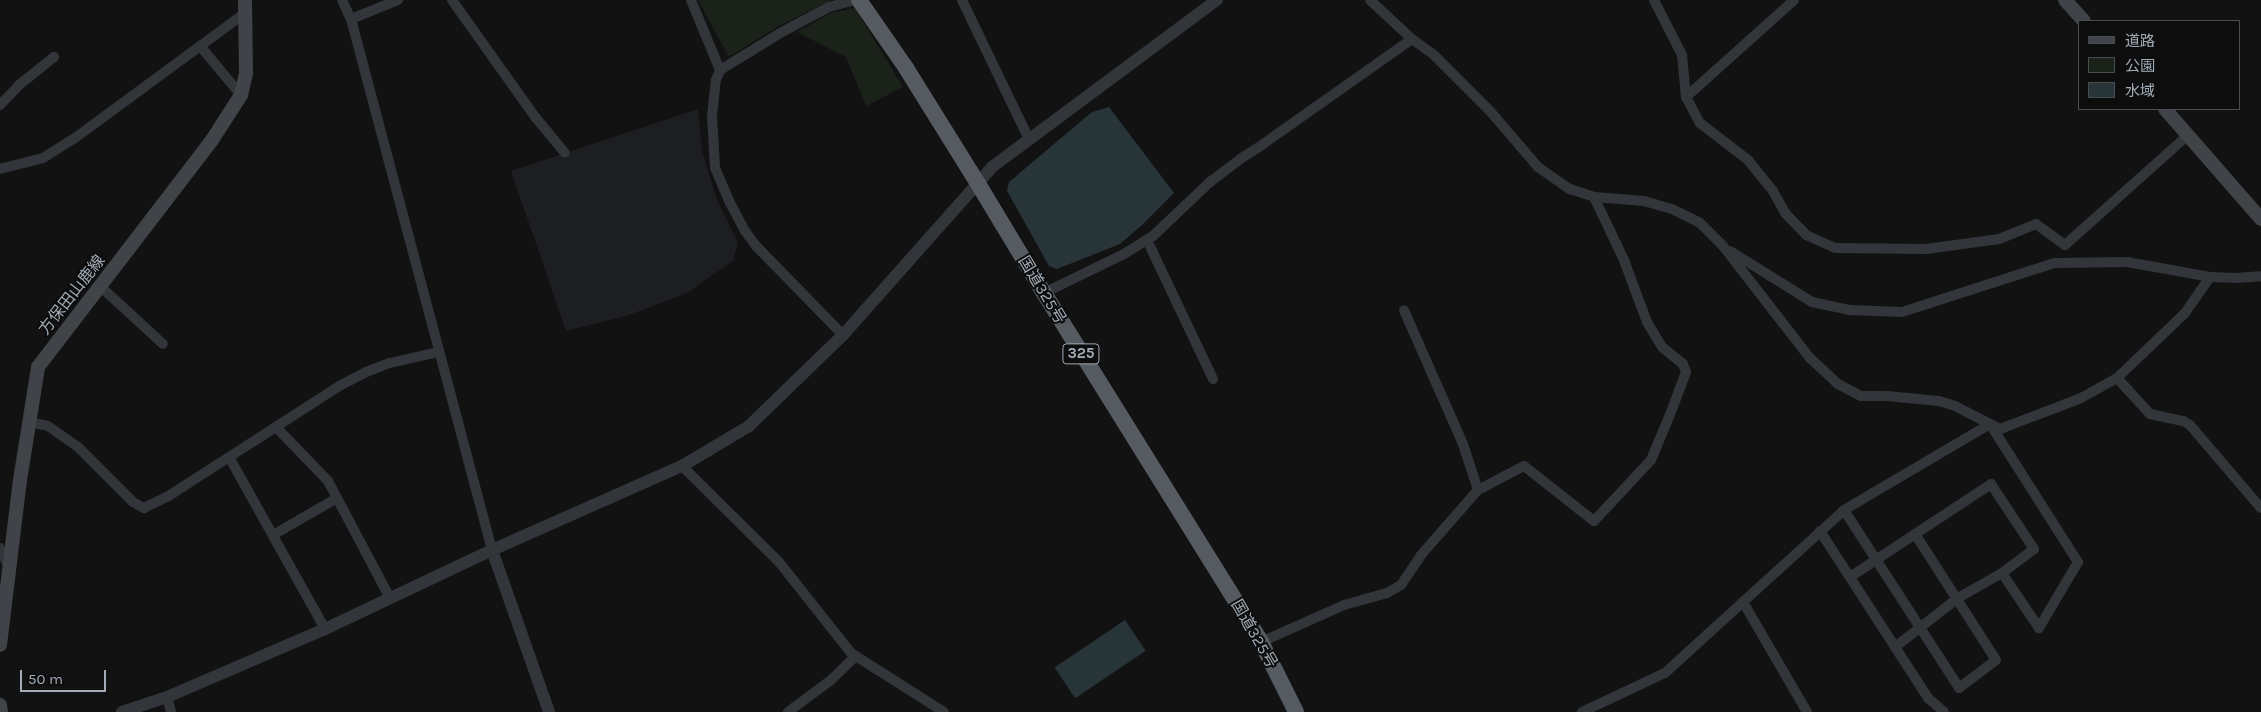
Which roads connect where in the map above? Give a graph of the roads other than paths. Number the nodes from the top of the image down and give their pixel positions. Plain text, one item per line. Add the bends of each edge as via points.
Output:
1 (342, 0) edge
2 (398, 0) edge
3 (452, 0) edge
4 (691, 0) edge
5 (858, 0) edge
6 (962, 0) edge
7 (1217, 0) edge
8 (1370, 0) edge
9 (1654, 0) edge
10 (1794, 0) edge
11 (2065, 0) edge
12 (245, 6) edge
13 (351, 19) junction
14 (2083, 20) edge
15 (1412, 39) junction
16 (200, 46) junction
17 (54, 57) dead end
18 (720, 70) junction
19 (241, 95) junction
20 (1686, 97) junction
21 (0, 105) edge
22 (2166, 110) edge
23 (2189, 134) junction
24 (1029, 139) junction
25 (565, 153) dead end
26 (0, 169) edge
27 (977, 182) junction
28 (1594, 197) junction
29 (2261, 219) edge
30 (1147, 240) junction
31 (1722, 246) junction
32 (2261, 276) edge
33 (2210, 277) junction
34 (101, 287) junction
35 (1044, 293) junction
36 (1404, 310) dead end
37 (843, 335) junction
38 (163, 344) dead end
39 (438, 352) junction
40 (2117, 378) junction
41 (1213, 379) dead end
42 (29, 422) junction
43 (1990, 424) junction
44 (276, 427) junction
45 (229, 457) junction
46 (682, 466) junction
47 (1478, 490) junction
48 (337, 498) junction
49 (2261, 508) edge
50 (1844, 510) junction
51 (1820, 530) junction
52 (1915, 534) junction
53 (273, 535) junction
54 (0, 548) edge
55 (492, 550) junction
56 (1877, 560) junction
57 (8, 566) junction
58 (2002, 573) junction
59 (1850, 578) junction
60 (390, 598) junction
61 (1958, 598) junction
62 (1743, 602) junction
63 (1919, 626) junction
64 (325, 630) junction
65 (1261, 642) junction
66 (0, 645) edge
67 (1895, 646) junction
68 (856, 656) junction
69 (167, 697) junction
70 (0, 705) edge
71 (1, 712) edge
72 (122, 712) edge
73 (171, 712) edge
74 (549, 712) edge
75 (788, 712) edge
76 (944, 712) edge
77 (1296, 712) edge
78 (1582, 712) edge
79 (1807, 712) edge
80 (1944, 712) edge

1 - 13 street
2 - 13 street
3 - 25 street via 536,118
4 - 18 street
5 - 18 street via 829,7
5 - 27 highway, 国道325号 / 325 via 906,68
6 - 24 street
7 - 24 street
8 - 15 street
9 - 20 street via 1682,55
10 - 20 street
11 - 14 main road
12 - 16 street
12 - 19 main road, 方保田山鹿線 via 246,73
13 - 39 street
15 - 28 street via 1433,54 1490,111 1538,167 1570,189
15 - 30 street via 1240,159
16 - 19 street
16 - 26 street via 43,158
17 - 21 street via 19,84
18 - 37 street via 712,116 712,143 715,167 730,203 757,247
19 - 34 main road, 方保田山鹿線 via 212,140
20 - 23 street via 1700,123 1748,160 1773,191 1785,213 1806,235 1835,248 1926,249 1999,239 2036,224 2065,245
22 - 23 main road
23 - 29 main road
24 - 27 street
27 - 35 highway, 国道325号 / 325
27 - 37 street
28 - 31 street via 1644,201 1672,209 1699,222
28 - 47 street via 1624,260 1647,322 1662,347 1682,364 1686,372 1672,412 1651,460 1594,521 1524,466
30 - 35 street
30 - 41 street
31 - 33 street via 1812,302 1849,310 1902,312 2054,262 2127,262
31 - 43 street via 1810,358 1838,384 1861,396 1939,401
32 - 33 street
33 - 40 street via 2185,312
34 - 38 street
34 - 42 main road, 方保田山鹿線 via 38,367
35 - 65 highway, 国道325号 / 325
36 - 47 street via 1463,444
37 - 46 street via 748,426
39 - 44 street via 366,372
39 - 55 street
40 - 43 street via 2081,398 2000,429
40 - 49 street via 2150,414 2190,425
42 - 45 street via 48,426 78,447 133,502 144,508 167,498
42 - 57 main road, 方保田山鹿線
43 - 50 street
43 - 58 street via 2078,562 2039,628
44 - 45 street
44 - 48 street via 328,481
45 - 53 street
46 - 55 street
46 - 68 street via 779,562
47 - 65 street via 1421,555 1401,585 1388,593 1344,605
48 - 53 street
48 - 60 street
50 - 51 street
50 - 56 street
51 - 59 street
51 - 62 street
52 - 56 street
52 - 58 street via 1991,484 2034,549
52 - 61 street
53 - 64 street
54 - 57 street
55 - 60 street
55 - 74 street
56 - 59 street
56 - 63 street
57 - 66 main road, 方保田山鹿線
58 - 61 street
59 - 67 street
60 - 64 street
61 - 63 street
61 - 63 street via 1996,660 1959,688
62 - 78 street via 1665,673
62 - 79 street
63 - 67 street
64 - 69 street
65 - 77 highway, 国道325号 / 325
67 - 80 street via 1928,698
68 - 75 street via 831,680
68 - 76 street
69 - 72 street
69 - 73 street
70 - 71 main road

